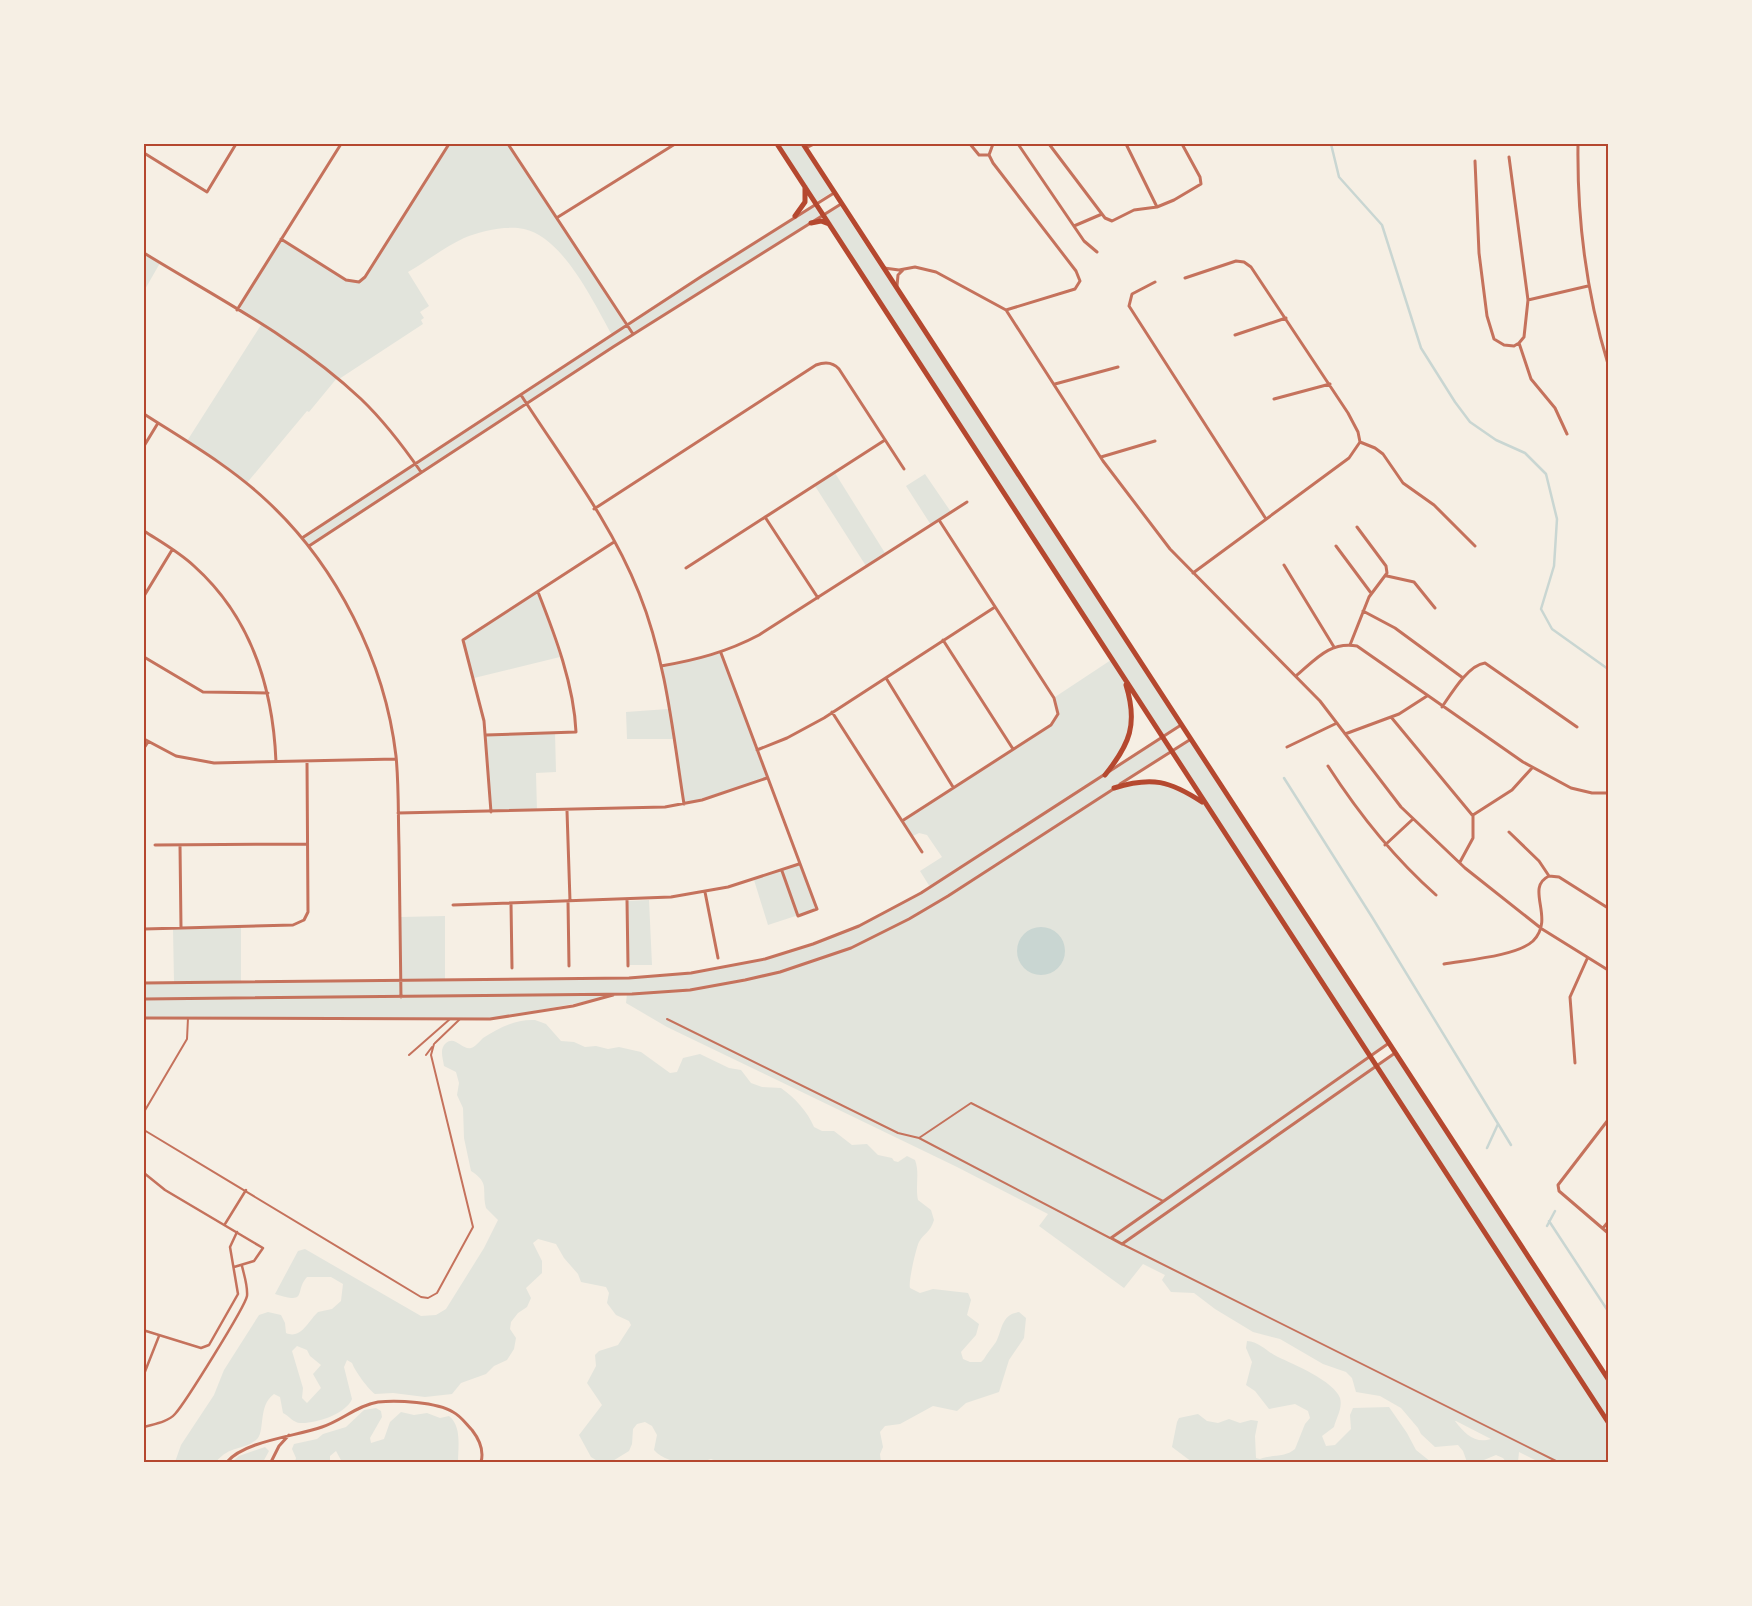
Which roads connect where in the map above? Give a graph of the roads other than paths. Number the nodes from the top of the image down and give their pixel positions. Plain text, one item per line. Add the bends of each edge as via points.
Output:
1 (236, 144) edge
2 (341, 144) edge
3 (449, 144) edge
4 (508, 144) edge
5 (676, 144) edge
6 (777, 144) edge
7 (814, 144) edge
8 (970, 144) edge
9 (993, 144) edge
10 (1018, 144) edge
11 (1049, 144) edge
12 (1126, 144) edge
13 (1182, 144) edge
14 (1578, 144) edge
15 (804, 146) edge
16 (144, 153) edge
17 (989, 155) junction
18 (1510, 157) dead end
19 (1475, 161) dead end
20 (805, 186) junction
21 (835, 192) junction
22 (816, 203) junction
23 (841, 204) junction
24 (1157, 207) junction
25 (1102, 214) junction
26 (824, 215) junction
27 (795, 216) junction
28 (558, 217) junction
29 (811, 223) junction
30 (829, 224) junction
31 (1074, 226) junction
32 (281, 239) junction
33 (1097, 252) dead end
34 (144, 253) edge
35 (882, 267) junction
36 (906, 269) junction
37 (1185, 278) dead end
38 (1155, 282) dead end
39 (1588, 286) junction
40 (897, 289) junction
41 (1528, 300) junction
42 (237, 310) junction
43 (1006, 310) junction
44 (1286, 318) junction
45 (628, 325) junction
46 (633, 334) junction
47 (1235, 335) dead end
48 (1519, 344) junction
49 (1608, 364) edge
50 (1118, 368) dead end
51 (1055, 384) junction
52 (1330, 384) junction
53 (520, 395) junction
54 (1274, 399) dead end
55 (526, 403) junction
56 (144, 414) edge
57 (158, 423) junction
58 (1567, 434) dead end
59 (885, 440) junction
60 (1155, 440) dead end
61 (1360, 442) junction
62 (144, 446) edge
63 (1100, 457) junction
64 (415, 464) junction
65 (904, 469) dead end
66 (421, 472) junction
67 (967, 502) dead end
68 (594, 509) junction
69 (765, 517) junction
70 (1266, 519) junction
71 (939, 520) junction
72 (1357, 527) dead end
73 (144, 531) edge
74 (302, 538) junction
75 (614, 542) junction
76 (309, 546) junction
77 (1336, 546) dead end
78 (1475, 546) dead end
79 (172, 550) junction
80 (1284, 565) dead end
81 (686, 568) dead end
82 (1193, 573) junction
83 (1387, 576) junction
84 (538, 592) junction
85 (1371, 593) junction
86 (144, 596) edge
87 (818, 598) junction
88 (995, 607) junction
89 (1435, 608) dead end
90 (1363, 611) junction
91 (943, 640) junction
92 (1350, 645) junction
93 (1334, 647) junction
94 (721, 653) junction
95 (144, 657) edge
96 (661, 666) junction
97 (1296, 676) junction
98 (886, 678) junction
99 (1463, 678) junction
100 (1124, 679) junction
101 (268, 693) junction
102 (1427, 696) junction
103 (1442, 707) junction
104 (832, 712) junction
105 (1391, 717) junction
106 (1337, 723) junction
107 (1182, 725) junction
108 (1577, 727) dead end
109 (1345, 734) junction
110 (486, 735) junction
111 (1162, 738) junction
112 (1191, 739) junction
113 (146, 740) edge
114 (1287, 747) dead end
115 (144, 748) edge
116 (1013, 749) junction
117 (757, 750) junction
118 (1171, 752) junction
119 (396, 759) junction
120 (276, 762) junction
121 (307, 762) junction
122 (1328, 766) dead end
123 (1532, 768) junction
124 (1105, 775) junction
125 (767, 778) junction
126 (953, 788) junction
127 (1114, 788) junction
128 (1608, 793) edge
129 (684, 804) junction
130 (1205, 804) junction
131 (567, 811) junction
132 (491, 812) junction
133 (398, 813) junction
134 (1472, 816) junction
135 (1414, 819) junction
136 (902, 821) junction
137 (1509, 832) dead end
138 (307, 844) junction
139 (1385, 844) junction
140 (155, 845) dead end
141 (180, 845) junction
142 (922, 852) dead end
143 (1460, 862) junction
144 (800, 864) junction
145 (782, 871) junction
146 (1549, 876) junction
147 (705, 892) junction
148 (1436, 895) dead end
149 (627, 900) junction
150 (569, 901) junction
151 (511, 903) junction
152 (453, 905) dead end
153 (1608, 908) edge
154 (144, 928) edge
155 (181, 928) junction
156 (1542, 929) junction
157 (718, 958) dead end
158 (1588, 959) junction
159 (1444, 964) dead end
160 (569, 966) dead end
161 (628, 966) dead end
162 (512, 968) dead end
163 (1608, 970) edge
164 (401, 981) junction
165 (144, 983) edge
166 (618, 994) junction
167 (401, 997) junction
168 (144, 1000) edge
169 (144, 1018) edge
170 (188, 1018) junction
171 (667, 1019) dead end
172 (450, 1020) junction
173 (460, 1020) junction
174 (1390, 1043) junction
175 (434, 1044) junction
176 (1396, 1053) junction
177 (410, 1055) dead end
178 (426, 1055) dead end
179 (1370, 1057) junction
180 (1575, 1063) dead end
181 (1376, 1066) junction
182 (144, 1112) edge
183 (1608, 1120) edge
184 (144, 1130) edge
185 (919, 1138) junction
186 (144, 1173) edge
187 (246, 1190) junction
188 (1163, 1201) junction
189 (1608, 1222) edge
190 (225, 1224) junction
191 (1603, 1228) junction
192 (237, 1232) junction
193 (1608, 1233) edge
194 (1111, 1238) junction
195 (1122, 1244) junction
196 (242, 1266) junction
197 (234, 1268) junction
198 (146, 1331) dead end
199 (159, 1336) junction
200 (144, 1374) edge
201 (1608, 1379) edge
202 (1608, 1422) edge
203 (144, 1427) edge
204 (290, 1435) junction
205 (227, 1462) edge
206 (271, 1462) edge
207 (481, 1462) edge
208 (1558, 1462) edge

1 - 16 street via 207,192
2 - 32 street
3 - 32 street via 359,282 346,280
4 - 28 street
5 - 28 street
6 - 20 main road
7 - 15 street
8 - 17 street via 979,156
9 - 17 street
10 - 31 street
11 - 25 street
12 - 24 street
13 - 24 street via 1201,184
14 - 39 street via 1582,252
15 - 21 main road
17 - 43 street via 1080,278 1075,289
18 - 41 street
19 - 48 street via 1482,282 1491,332 1500,344
20 - 22 main road
20 - 27 main road via 805,202
21 - 22 street
21 - 23 main road
22 - 26 main road
22 - 27 street
23 - 26 street
23 - 35 main road
24 - 25 street via 1134,210 1115,221 1107,220
25 - 31 street
26 - 29 street
26 - 30 main road
27 - 45 street
28 - 45 street
29 - 30 main road via 821,221
29 - 46 street
30 - 100 main road
31 - 33 street
32 - 42 street
34 - 42 street
35 - 36 street
35 - 40 main road
36 - 40 street via 898,275
36 - 43 street via 915,267 936,272
37 - 44 street via 1236,261 1244,262 1251,267
38 - 70 street via 1132,294 1129,306
39 - 41 street
39 - 49 street
40 - 107 main road
41 - 48 street via 1524,337
42 - 64 street via 309,355 339,379 378,417
43 - 51 street
44 - 47 street
44 - 52 street
45 - 46 street
45 - 53 street
46 - 55 street
48 - 58 street via 1531,379 1555,408
50 - 51 street
51 - 63 street
52 - 54 street
52 - 61 street via 1355,425
53 - 55 street
53 - 64 street
55 - 66 street
55 - 68 street
56 - 57 street
57 - 62 street
57 - 74 street via 213,458 266,500
59 - 65 street
59 - 68 street via 839,369 820,364
59 - 69 street
60 - 63 street
61 - 70 street via 1349,458
61 - 78 street via 1383,454 1403,483 1434,505
63 - 82 street
64 - 66 street
64 - 74 street
66 - 76 street
67 - 71 street
68 - 75 street
69 - 81 street
69 - 87 street
70 - 82 street
71 - 87 street
71 - 88 street
72 - 83 street via 1386,566
73 - 79 street
74 - 76 street
75 - 84 street
75 - 96 street via 638,591
76 - 119 street via 341,597 364,643 383,697
77 - 85 street
79 - 86 street
79 - 101 street via 201,572 234,612 258,658
80 - 93 street
82 - 97 street
83 - 85 street
83 - 89 street via 1414,582
84 - 110 street via 463,640
84 - 110 street via 563,667 576,732
85 - 90 street
87 - 94 street via 759,635
88 - 91 street
88 - 116 street via 1054,698 1058,714 1051,725
90 - 92 street
90 - 99 street via 1395,628
91 - 98 street
91 - 116 street
92 - 93 street
92 - 102 street via 1372,655
93 - 97 street
94 - 96 street
94 - 117 street
95 - 101 street via 203,692
96 - 129 street
97 - 106 street
98 - 104 street
98 - 126 street
99 - 103 street
99 - 108 street via 1480,663 1486,663
100 - 111 main road
100 - 124 main road via 1132,710 1130,734 1120,756
101 - 120 street
102 - 103 street
102 - 105 street
103 - 123 street
104 - 117 street via 787,738
104 - 136 street
105 - 109 street
105 - 134 street
106 - 109 street
106 - 114 street
107 - 111 street
107 - 112 main road
109 - 135 street via 1401,807
110 - 132 street
111 - 118 main road
111 - 124 street
112 - 118 street
112 - 174 main road
113 - 115 street
113 - 120 street via 168,753 190,760
116 - 126 street
117 - 125 street
118 - 127 street
118 - 130 main road
119 - 121 street
119 - 133 street
120 - 121 street
121 - 138 street
122 - 139 street
123 - 128 street via 1571,788
123 - 134 street via 1512,790
124 - 164 street via 905,903 859,926 792,951 714,970 666,976
125 - 129 street via 718,796
125 - 144 street
126 - 136 street
127 - 130 main road via 1137,782 1162,782
127 - 166 street via 941,900 842,952 780,972 715,986
129 - 131 street via 647,809
130 - 179 main road
131 - 132 street
131 - 150 street
132 - 133 street
133 - 164 street
134 - 143 street via 1472,838
135 - 139 street
135 - 143 street
136 - 142 street
137 - 146 street via 1540,861
138 - 141 street
138 - 155 street via 308,912 304,920 292,925
139 - 148 street
140 - 141 street
141 - 155 street
143 - 156 street
144 - 145 street
144 - 145 street via 817,909 798,916
145 - 147 street
146 - 153 street via 1560,878
146 - 156 street via 1538,889
147 - 149 street
147 - 157 street
149 - 150 street
149 - 161 street
150 - 151 street
150 - 160 street
151 - 152 street
151 - 162 street
154 - 155 street
156 - 158 street
156 - 159 street via 1532,942 1507,952
158 - 163 street
158 - 180 street via 1570,998
164 - 165 street
164 - 167 street
166 - 167 street
166 - 173 street via 530,1014
167 - 168 street
169 - 170 street
170 - 172 street
170 - 182 lane via 187,1039
171 - 185 lane via 898,1133
172 - 173 street
172 - 177 lane
173 - 175 lane
174 - 176 main road
174 - 179 street
175 - 178 lane
175 - 187 lane via 433,1063 473,1227 434,1296 421,1297
176 - 181 street
176 - 201 main road
179 - 181 main road
179 - 188 street
181 - 195 street
181 - 202 main road
183 - 191 street via 1560,1179 1559,1191
184 - 187 lane
185 - 188 lane via 971,1103
185 - 194 lane
186 - 190 street via 165,1190
187 - 190 street
188 - 194 street
189 - 191 street
190 - 192 street
191 - 193 street
192 - 196 street via 263,1248 254,1261
192 - 197 street via 230,1247
194 - 195 street
195 - 208 lane
196 - 197 street
196 - 203 street via 247,1293 243,1305 175,1414
197 - 199 street via 238,1294 209,1345 201,1348
198 - 199 street
199 - 200 street
204 - 205 street via 238,1452
204 - 206 street via 279,1446
204 - 207 street via 321,1428 372,1404 421,1403 458,1414 476,1434

